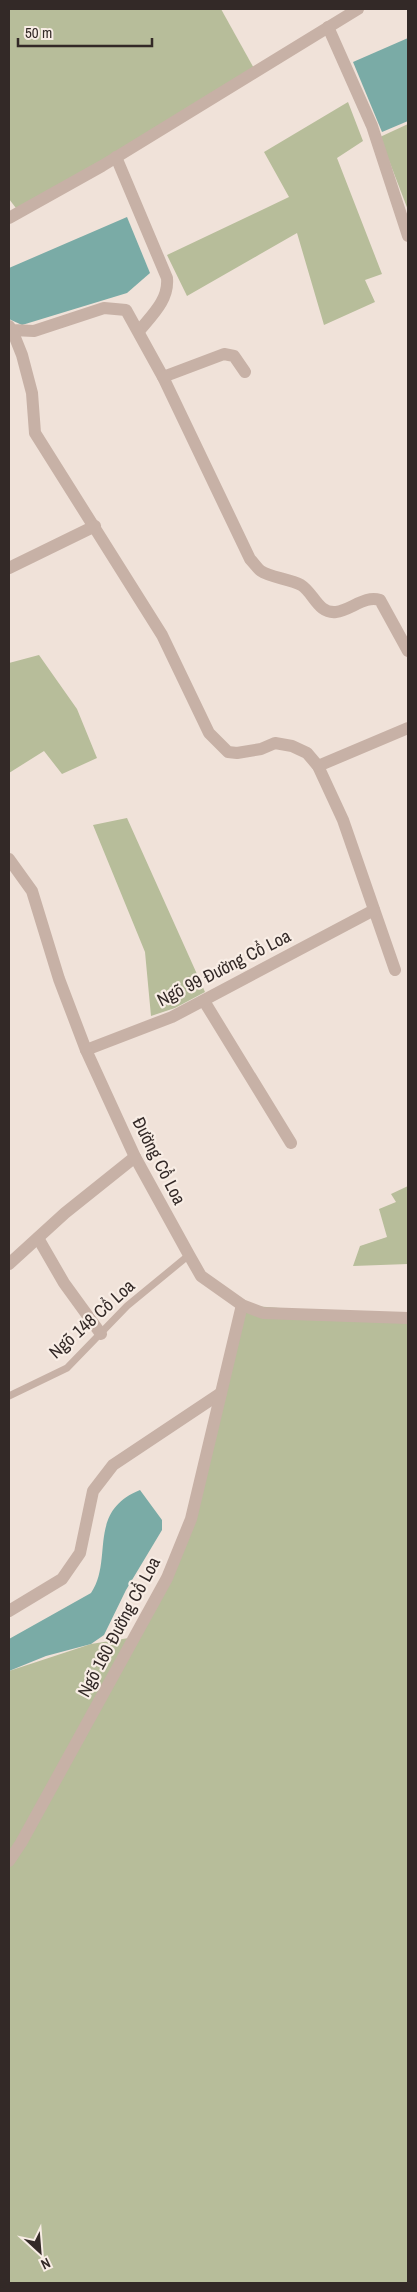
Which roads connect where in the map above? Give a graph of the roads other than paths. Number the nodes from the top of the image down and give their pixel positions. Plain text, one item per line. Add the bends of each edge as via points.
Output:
1 (358, 9) edge
2 (328, 27) junction
3 (116, 157) junction
4 (9, 218) edge
5 (408, 236) edge
6 (10, 328) edge
7 (140, 331) junction
8 (245, 372) dead end
9 (163, 378) junction
10 (95, 526) junction
11 (9, 568) edge
12 (408, 651) edge
13 (408, 728) edge
14 (318, 766) junction
15 (9, 860) edge
16 (374, 910) junction
17 (395, 970) dead end
18 (204, 1001) junction
19 (86, 1050) junction
20 (291, 1143) dead end
21 (135, 1157) junction
22 (38, 1238) junction
23 (190, 1255) junction
24 (9, 1264) edge
25 (242, 1305) junction
26 (408, 1318) edge
27 (101, 1334) junction
28 (221, 1393) junction
29 (9, 1396) edge
30 (9, 1611) edge
31 (9, 1861) edge

1 - 2 street
2 - 3 street
2 - 5 street via 372,126
3 - 4 street
3 - 7 street via 167,278 168,289 162,303
6 - 7 street via 34,331 104,308 126,310
6 - 10 street via 22,354 32,393 35,433
7 - 9 street
8 - 9 street via 234,356 224,354
9 - 12 street via 250,559 262,572 303,586 329,612 372,599 380,600
10 - 11 street
10 - 14 street via 162,635 209,733 228,752 254,750 275,743 307,753
13 - 14 street
14 - 16 street via 343,820
15 - 19 street, Đường Cổ Loa via 32,891 59,979
16 - 17 street
16 - 18 street, Ngõ 99 Đường Cổ Loa
18 - 19 street, Ngõ 99 Đường Cổ Loa
18 - 20 street
19 - 21 street, Đường Cổ Loa
21 - 22 street
21 - 23 street, Đường Cổ Loa
22 - 24 street
22 - 27 street via 64,1283
23 - 25 street, Đường Cổ Loa via 201,1276
23 - 27 lane, Ngõ 148 Cổ Loa via 127,1306
25 - 26 street, Đường Cổ Loa via 263,1313
25 - 28 street, Ngõ 160 Đường Cổ Loa
27 - 29 lane, Ngõ 148 Cổ Loa via 67,1368
28 - 30 street via 112,1465 93,1491 80,1552 62,1579
28 - 31 street, Ngõ 160 Đường Cổ Loa via 191,1519 167,1578

